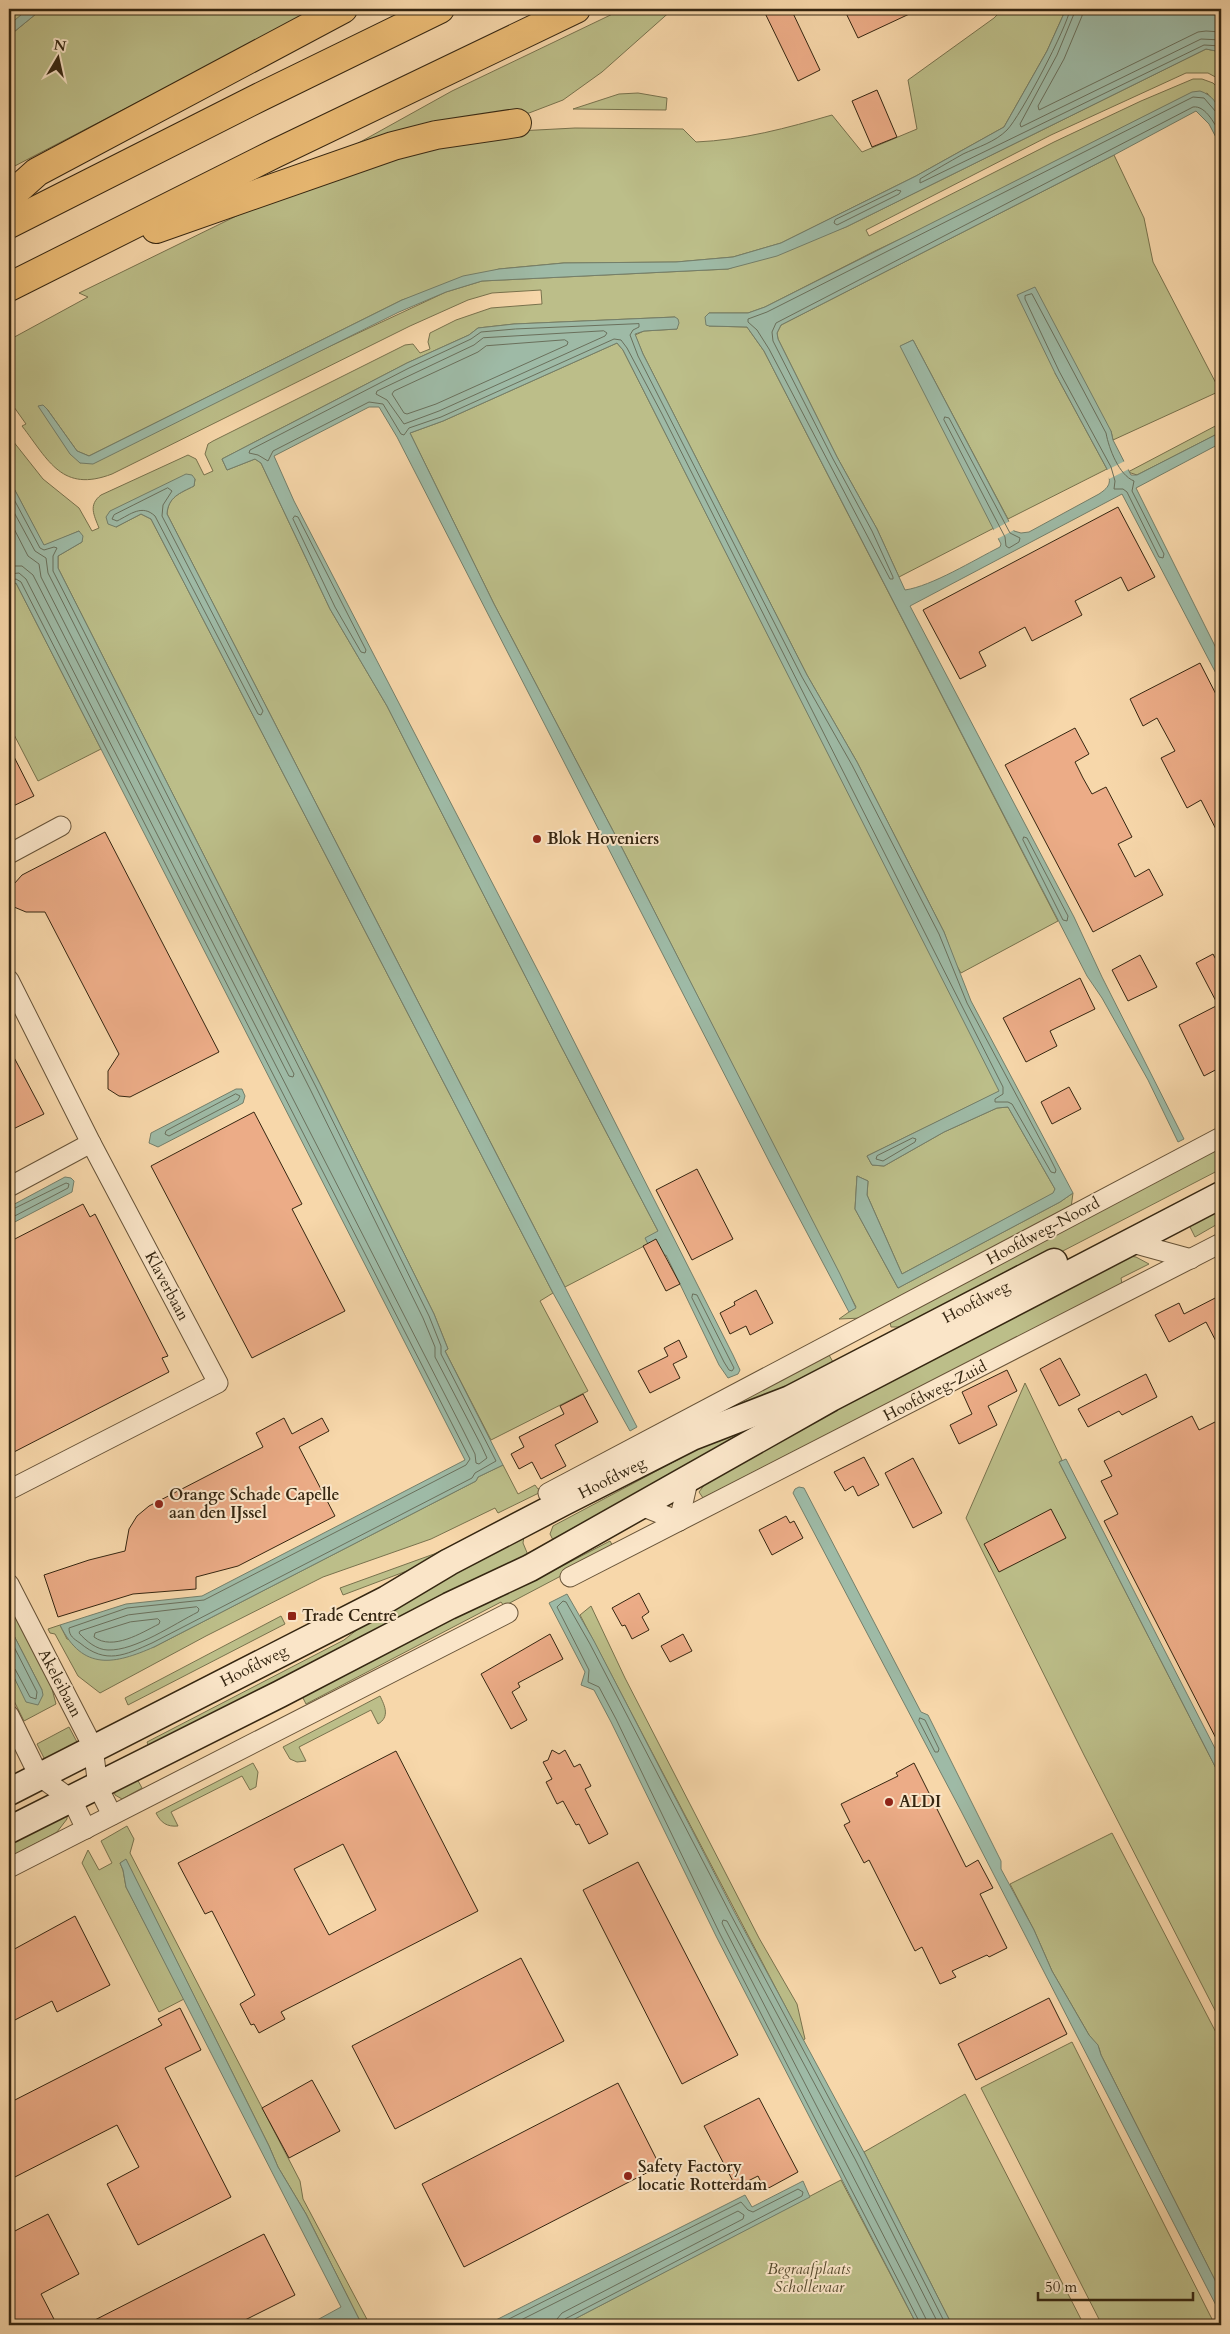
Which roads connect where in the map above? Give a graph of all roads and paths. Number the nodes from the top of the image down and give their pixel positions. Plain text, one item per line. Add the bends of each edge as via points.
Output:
1 (343, 9) edge
2 (440, 9) edge
3 (576, 9) edge
4 (517, 123) dead end
5 (9, 197) edge
6 (9, 224) edge
7 (39, 271) junction
8 (9, 287) edge
9 (61, 826) dead end
10 (9, 854) edge
11 (9, 980) edge
12 (1221, 1138) edge
13 (91, 1143) junction
14 (1221, 1177) edge
15 (9, 1186) edge
16 (1221, 1195) edge
17 (1129, 1242) junction
18 (1221, 1243) edge
19 (1191, 1259) junction
20 (859, 1329) junction
21 (901, 1342) junction
22 (850, 1367) junction
23 (689, 1477) junction
24 (9, 1490) edge
25 (556, 1498) junction
26 (641, 1506) junction
27 (679, 1522) junction
28 (554, 1554) junction
29 (570, 1577) dead end
30 (9, 1584) edge
31 (508, 1613) dead end
32 (9, 1714) edge
33 (93, 1747) junction
34 (39, 1776) junction
35 (98, 1787) junction
36 (9, 1792) edge
37 (72, 1800) junction
38 (112, 1815) junction
39 (86, 1829) junction
40 (9, 1830) edge
41 (9, 1868) edge

1 - 5 highway via 37,172
2 - 6 highway
3 - 7 highway
4 - 7 highway via 436,135 393,146
7 - 8 highway
9 - 10 street
11 - 13 street, Klaverbaan
12 - 20 street, Hoofdweg-Noord
13 - 15 street
13 - 24 street, Klaverbaan via 218,1383
14 - 21 main road, Hoofdweg
16 - 17 main road, Hoofdweg
17 - 19 street
17 - 23 main road, Hoofdweg via 831,1398
18 - 19 street, Hoofdweg-Zuid
19 - 27 street, Hoofdweg-Zuid
20 - 21 street
20 - 22 street
20 - 25 street, Hoofdweg-Noord
21 - 22 main road, Hoofdweg
22 - 25 main road, Hoofdweg via 790,1399 692,1437
23 - 26 main road, Hoofdweg
23 - 27 street
25 - 28 main road via 557,1518 542,1526 537,1533 539,1546
25 - 33 main road, Hoofdweg via 387,1599
26 - 27 street
26 - 28 main road, Hoofdweg
27 - 29 street, Hoofdweg-Zuid
28 - 35 main road, Hoofdweg
30 - 33 street, Akeleibaan
31 - 38 street
32 - 34 street
33 - 34 main road, Hoofdweg
33 - 35 street, Akeleibaan
34 - 36 main road, Hoofdweg
34 - 37 street
35 - 37 main road, Hoofdweg
35 - 38 street
37 - 39 street
37 - 40 main road, Hoofdweg
38 - 39 street
39 - 41 street

